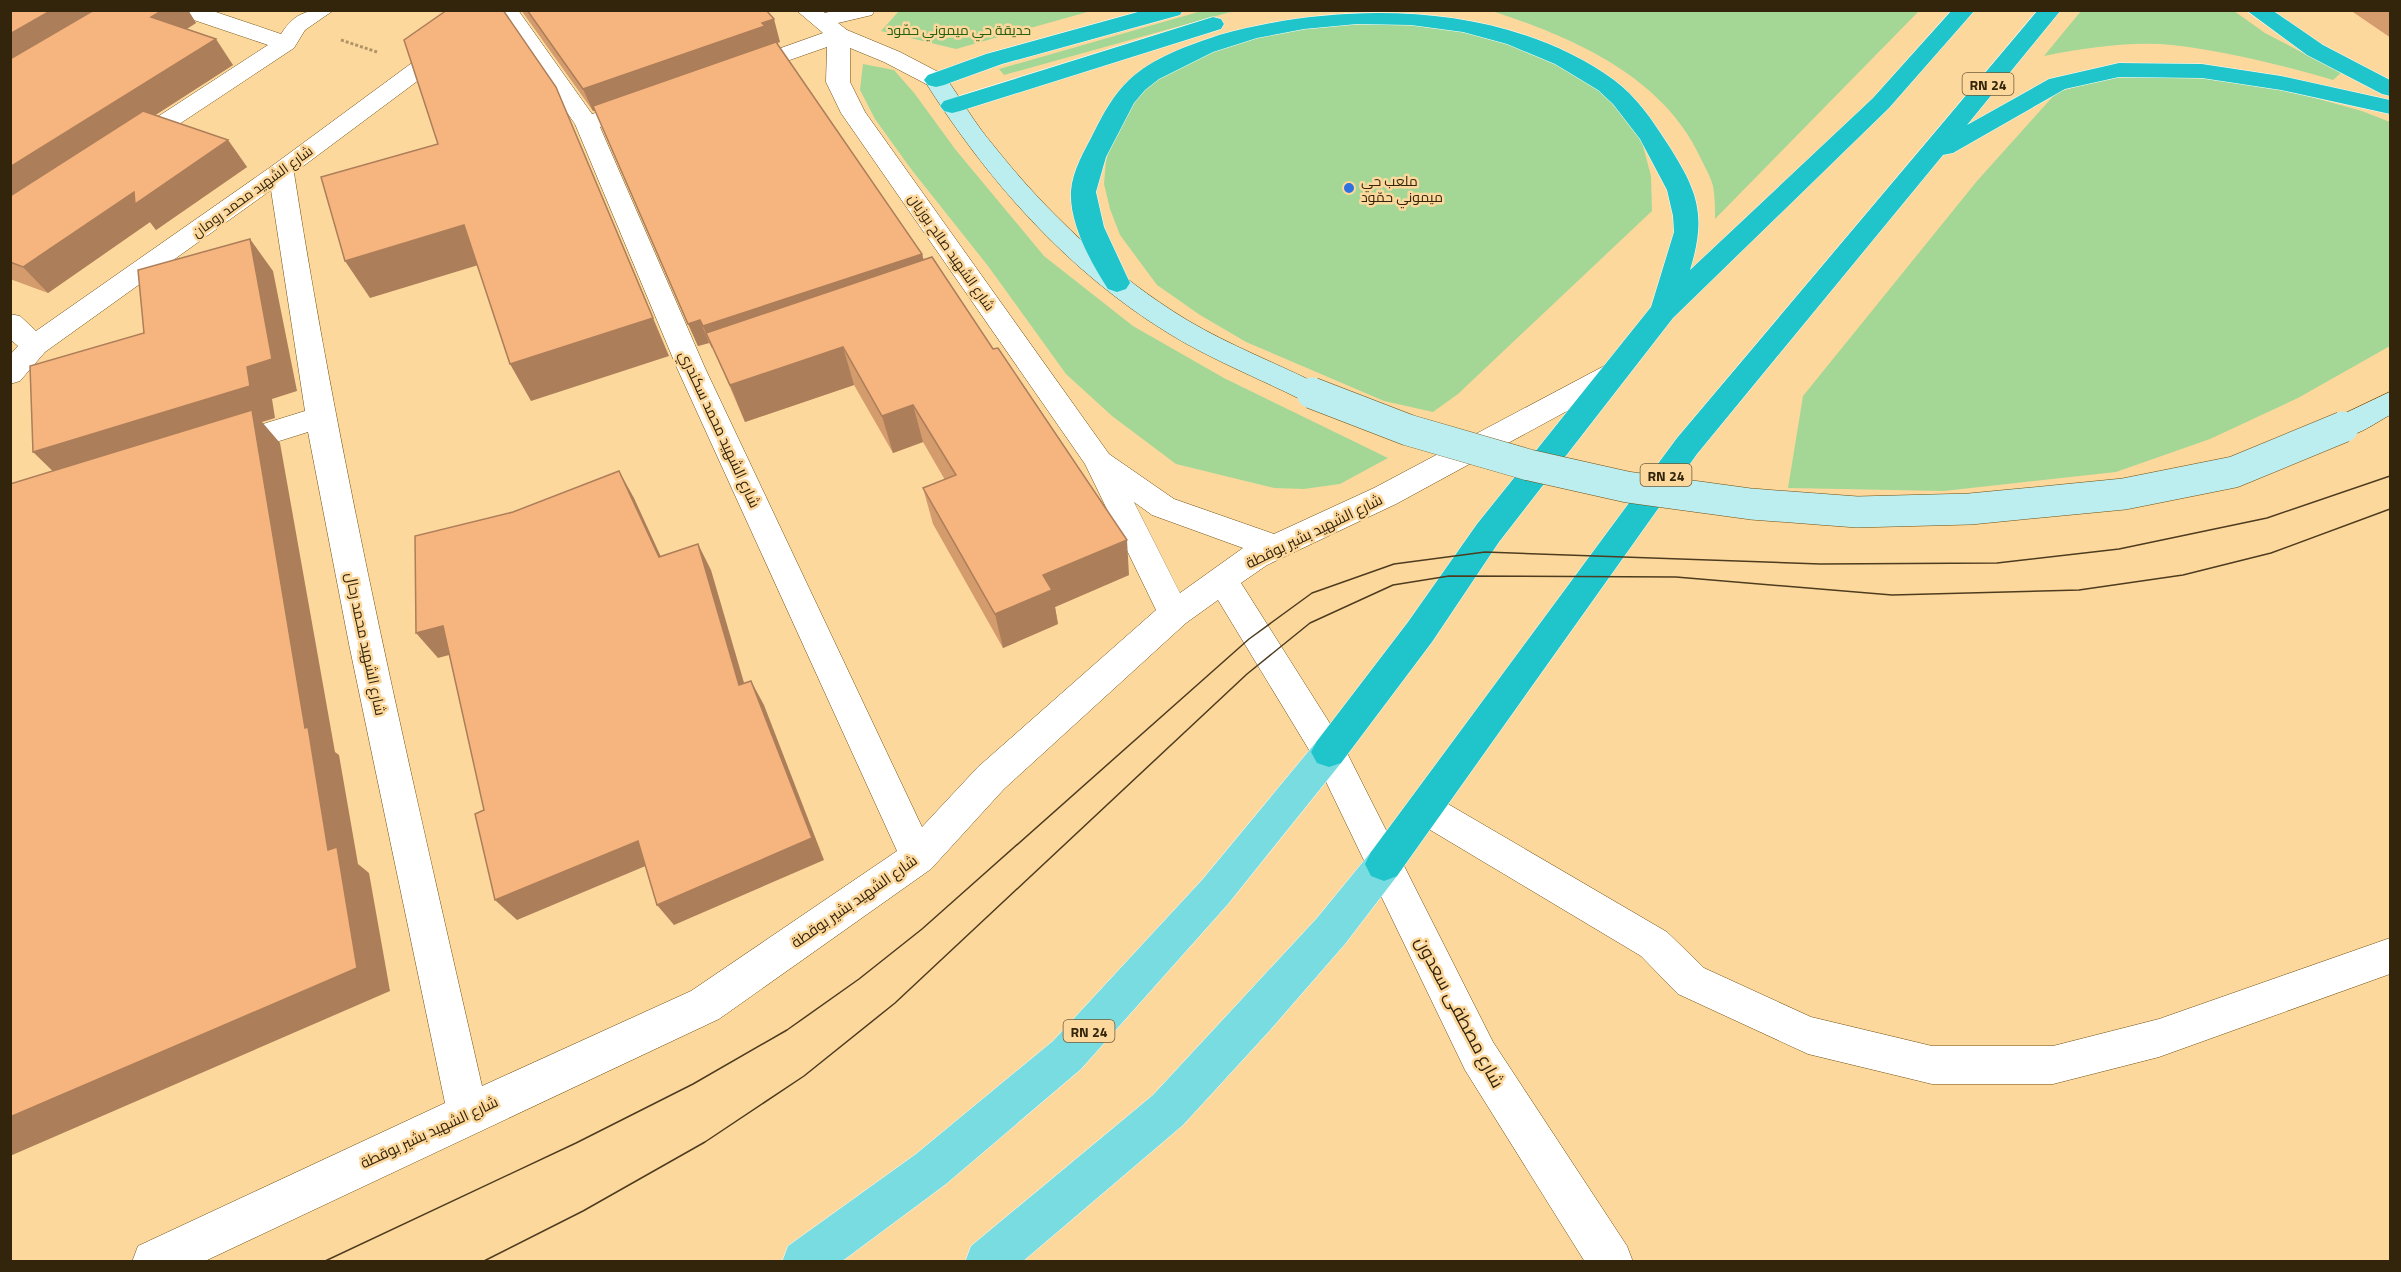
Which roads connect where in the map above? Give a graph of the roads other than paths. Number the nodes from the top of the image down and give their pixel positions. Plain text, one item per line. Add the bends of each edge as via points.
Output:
1 (187, 10) edge
2 (322, 10) edge
3 (864, 10) edge
4 (1172, 10) edge
5 (1964, 10) edge
6 (2050, 10) edge
7 (2257, 10) edge
8 (1348, 14) junction
9 (490, 18) edge
10 (822, 22) edge
11 (292, 34) junction
12 (718, 78) edge
13 (936, 80) junction
14 (2391, 89) edge
15 (664, 97) edge
16 (952, 106) junction
17 (2391, 107) edge
18 (587, 124) junction
19 (1927, 157) junction
20 (109, 159) edge
21 (281, 171) junction
22 (1117, 283) junction
23 (1663, 311) junction
24 (10, 323) edge
25 (35, 345) junction
26 (1614, 373) junction
27 (10, 374) edge
28 (2391, 402) edge
29 (321, 417) junction
30 (199, 455) edge
31 (1097, 459) junction
32 (1275, 547) junction
33 (1222, 580) junction
34 (1174, 614) junction
35 (1329, 752) junction
36 (1424, 808) junction
37 (918, 857) junction
38 (1383, 864) junction
39 (2391, 956) edge
40 (468, 1114) junction
41 (154, 1262) edge
42 (804, 1262) edge
43 (987, 1262) edge
44 (1611, 1262) edge

1 - 11 street
2 - 11 street
3 - 10 street
4 - 13 highway via 994,59
5 - 23 highway, RN 24 via 1881,104
6 - 19 highway, RN 24
7 - 14 highway via 2315,50
8 - 16 highway via 1272,13 1219,23
8 - 22 highway via 1232,35 1184,56 1138,84 1111,122 1083,191 1091,226
8 - 23 highway via 1419,16 1489,31 1559,56 1608,86 1654,138 1681,191 1687,227
9 - 18 street, شارع الشهيد محمد سكندري
9 - 21 street, شارع الشهيد محمد رومان
10 - 12 street
10 - 13 street
10 - 31 street, شارع الشهيد صالح بوزيان via 838,82 853,113 957,278
11 - 20 street
13 - 16 main road
15 - 18 street
16 - 22 main road via 1018,193
17 - 19 highway via 2202,71 2119,70 2057,84
18 - 37 street, شارع الشهيد محمد سكندري via 702,365
19 - 36 highway, RN 24 via 1687,446
21 - 25 street, شارع الشهيد محمد رومان
21 - 29 street, شارع الشهيد محمد رحال via 298,298
22 - 28 main road, bridge via 1174,326 1312,393 1408,430 1529,465 1627,487 1751,504 1857,512 1970,509 2124,494 2234,472 2343,427
23 - 26 highway, RN 24
24 - 25 street
25 - 27 street, شارع الشهيد محمد رومان
26 - 32 street, شارع الشهيد بشير بوقطة via 1385,496
26 - 35 highway, RN 24 via 1488,533 1420,632
29 - 30 street
29 - 40 street, شارع الشهيد محمد رحال via 349,569
31 - 32 street, شارع الشهيد صالح بوزيان via 1163,507
31 - 34 street, شارع الشهيد صالح بوزيان
32 - 33 street, شارع الشهيد بشير بوقطة
33 - 34 street, شارع الشهيد بشير بوقطة
33 - 35 street, شارع مصطفى سعدون
34 - 37 street, شارع الشهيد بشير بوقطة via 992,778
35 - 38 street, شارع مصطفى سعدون
35 - 42 main road, RN 24 via 1215,892 1067,1055 931,1169
36 - 38 highway, RN 24
36 - 39 lane via 1654,944 1691,981 1808,1035 1932,1065 2053,1065 2159,1038
37 - 40 street, شارع الشهيد بشير بوقطة via 705,1005
38 - 43 main road, RN 24 via 1324,940 1168,1110
38 - 44 street, شارع مصطفى سعدون via 1479,1056
40 - 41 street, شارع الشهيد بشير بوقطة

